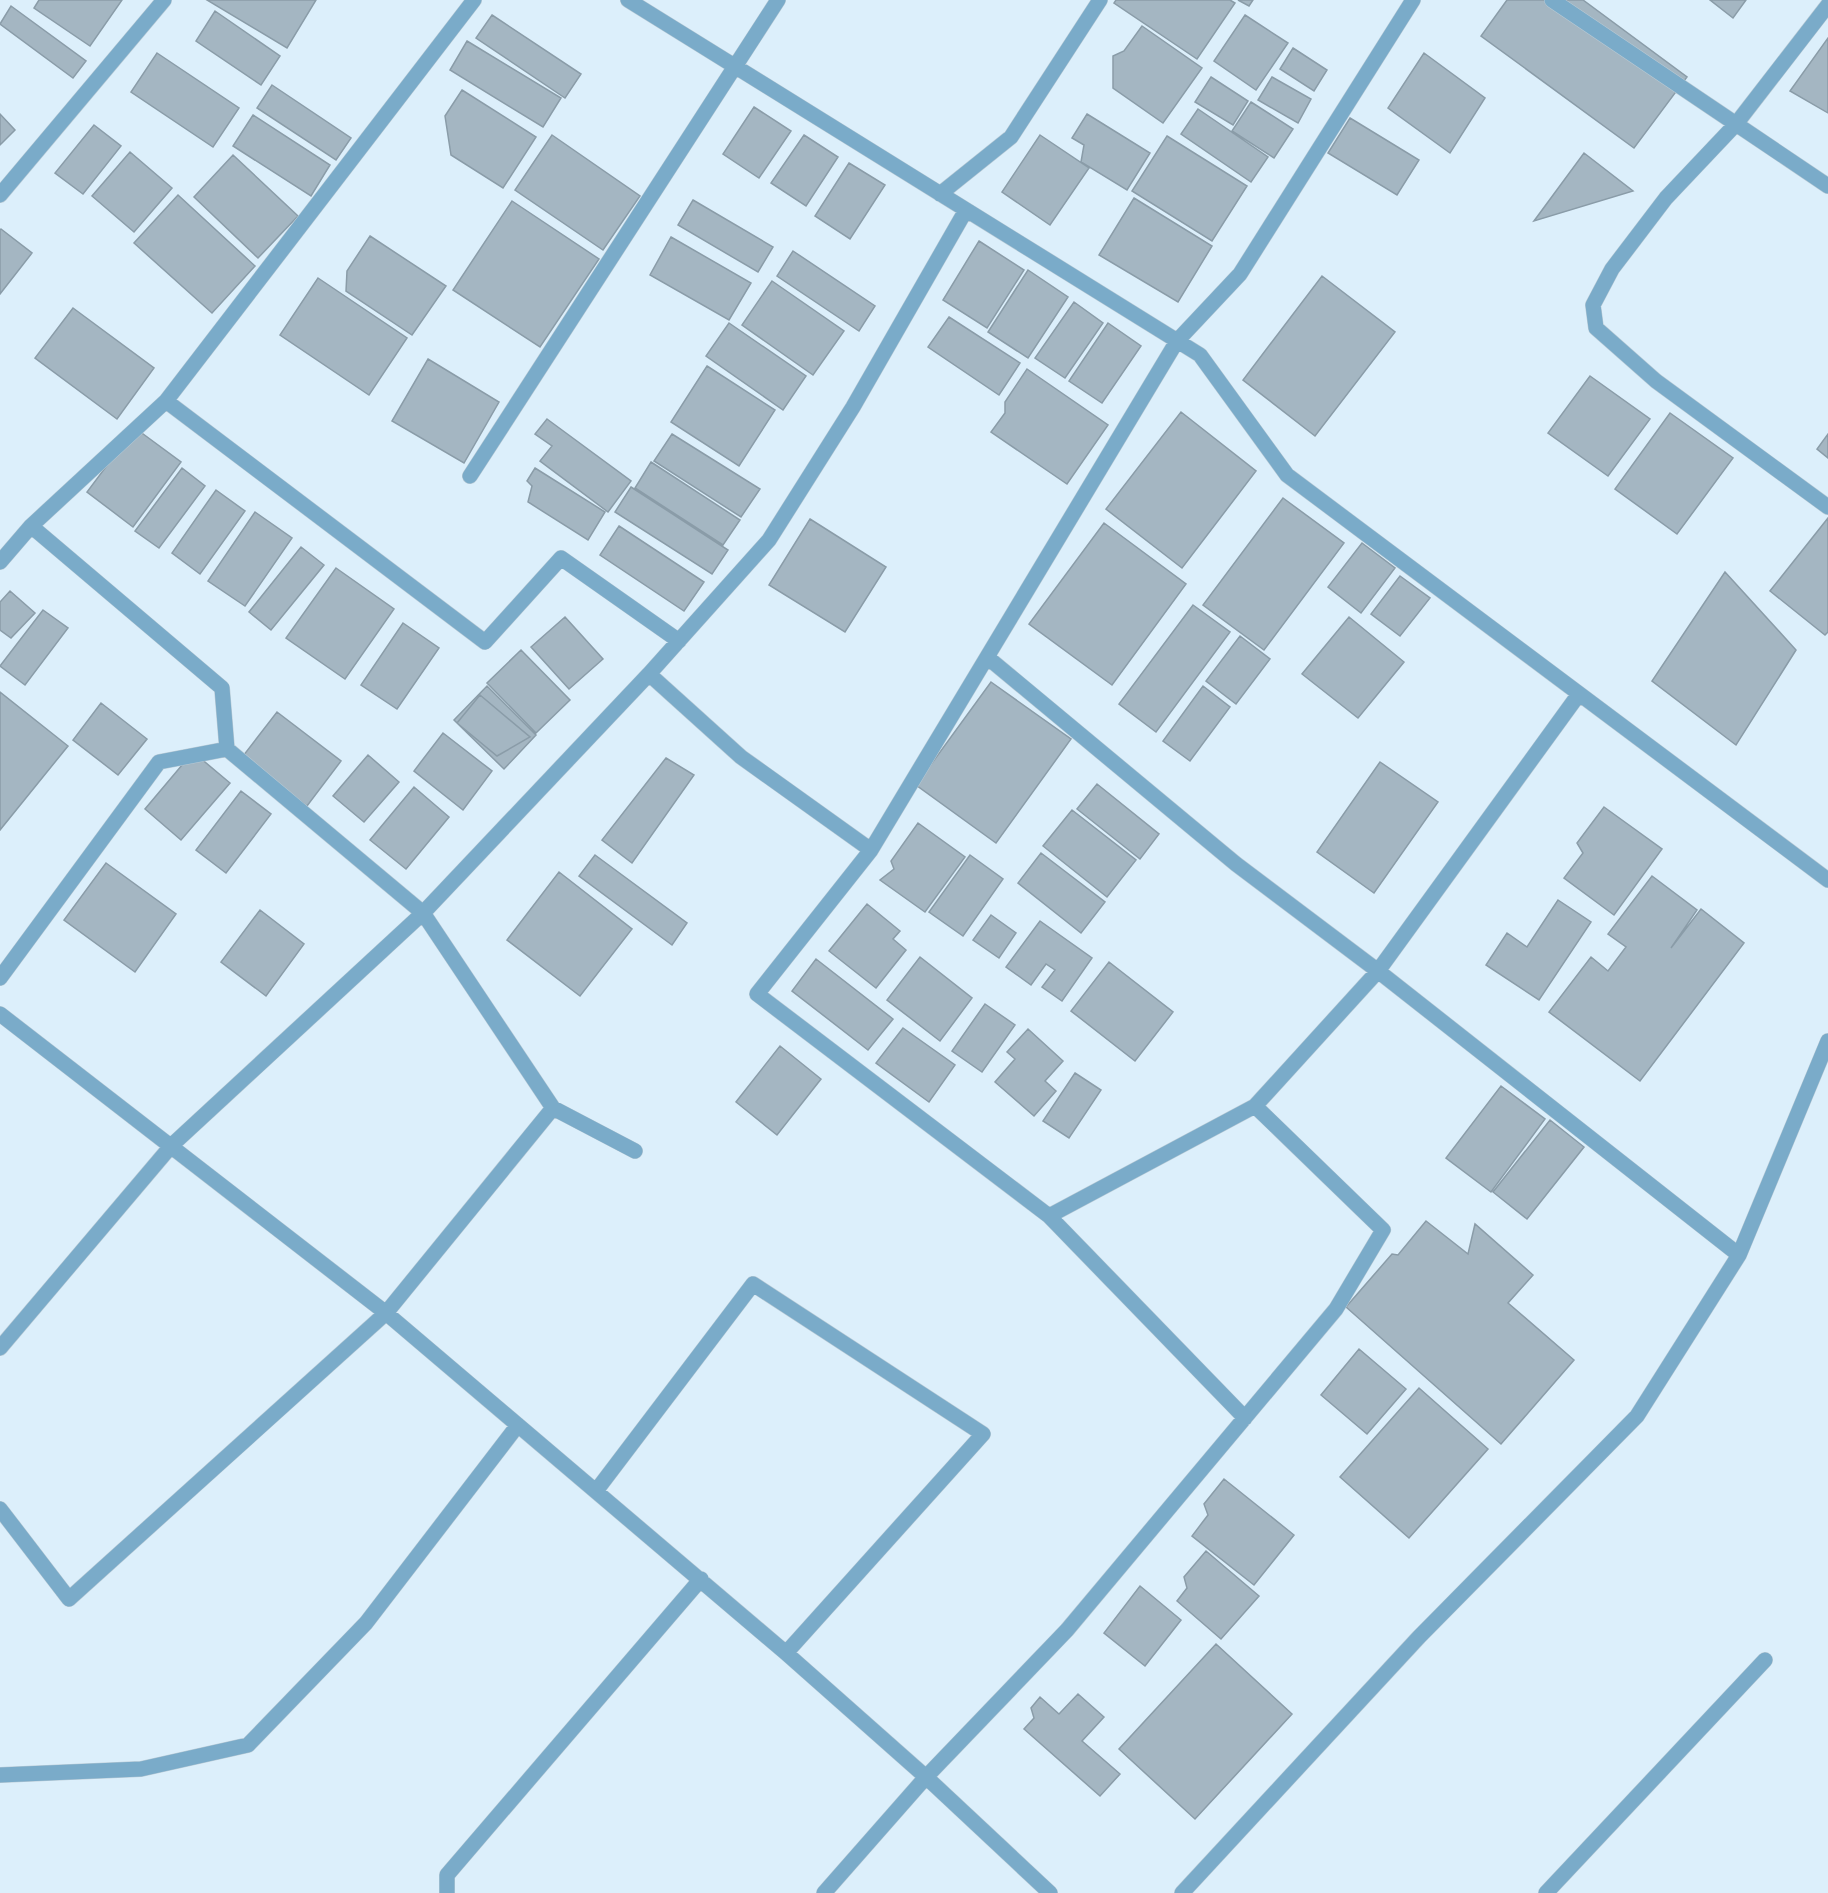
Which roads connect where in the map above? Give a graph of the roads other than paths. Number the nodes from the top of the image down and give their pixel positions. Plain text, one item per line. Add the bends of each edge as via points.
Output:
1 (164, 0) edge
2 (474, 0) edge
3 (628, 0) edge
4 (778, 0) edge
5 (1100, 0) edge
6 (1413, 0) edge
7 (1552, 0) edge
8 (1828, 5) edge
9 (734, 65) junction
10 (1736, 124) junction
11 (1828, 186) edge
12 (940, 194) junction
13 (0, 195) edge
14 (966, 210) junction
15 (1177, 341) junction
16 (166, 401) junction
17 (470, 476) dead end
18 (1828, 507) edge
19 (31, 526) junction
20 (0, 562) edge
21 (679, 641) junction
22 (987, 657) junction
23 (649, 675) junction
24 (1579, 694) junction
25 (227, 749) junction
26 (871, 850) junction
27 (1828, 880) edge
28 (423, 913) junction
29 (1378, 971) junction
30 (0, 978) edge
31 (0, 1014) edge
32 (1828, 1041) edge
33 (1254, 1106) junction
34 (553, 1108) junction
35 (172, 1145) junction
36 (635, 1151) dead end
37 (1049, 1216) junction
38 (1739, 1255) junction
39 (386, 1313) junction
40 (0, 1348) edge
41 (1245, 1418) junction
42 (518, 1425) junction
43 (596, 1491) junction
44 (0, 1509) edge
45 (701, 1579) junction
46 (786, 1653) junction
47 (1765, 1660) dead end
48 (0, 1775) edge
49 (926, 1777) junction
50 (447, 1893) edge
51 (824, 1893) edge
52 (1050, 1893) edge
53 (1182, 1893) edge
54 (1546, 1893) edge

1 - 13 street
2 - 16 street
3 - 9 street
4 - 9 street
5 - 12 street via 1011,137
6 - 15 street via 1240,274
7 - 10 street
8 - 10 street
9 - 12 street
9 - 17 street
10 - 11 street
10 - 18 street via 1666,198 1612,269 1593,305 1596,328 1656,381
12 - 14 street
14 - 15 street
14 - 21 street via 853,407 769,540
15 - 22 street
15 - 24 street via 1200,355 1287,475
16 - 19 street
16 - 21 street via 485,642 561,558
19 - 20 street
19 - 25 street via 222,688
21 - 23 street
22 - 26 street
22 - 29 street via 1236,864
23 - 26 street via 741,757
23 - 28 street
24 - 27 street
24 - 29 street
25 - 28 street
25 - 30 street via 159,762
26 - 37 street via 757,994
28 - 34 street
28 - 35 street
29 - 33 street
29 - 38 street
31 - 35 street
32 - 38 street
33 - 37 street
33 - 41 street via 1383,1230 1336,1309
34 - 36 street
34 - 39 street
35 - 39 street
35 - 40 street
37 - 41 street
38 - 53 street via 1636,1416 1419,1637
39 - 42 street
39 - 44 street via 69,1599
41 - 49 street via 1067,1630
42 - 43 street
42 - 48 street via 366,1623 248,1744 141,1769
43 - 45 street
43 - 46 street via 753,1284 983,1434
45 - 46 street
45 - 50 street via 447,1875
46 - 49 street
47 - 54 street
49 - 51 street
49 - 52 street

